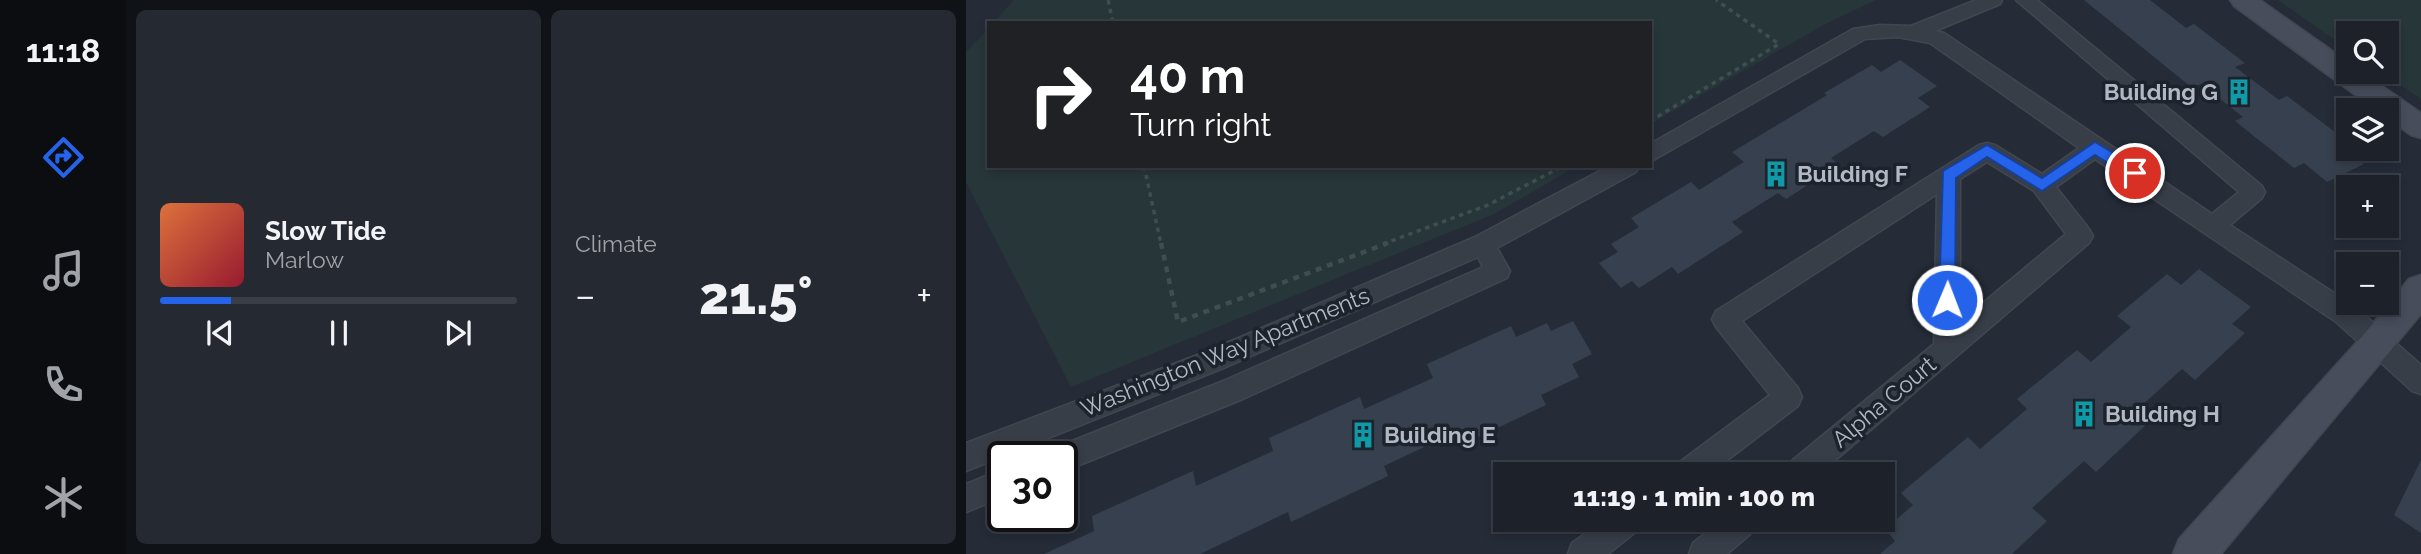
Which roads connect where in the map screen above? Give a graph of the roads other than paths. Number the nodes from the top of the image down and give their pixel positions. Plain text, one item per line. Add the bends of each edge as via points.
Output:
1 (1993, 0) edge
2 (2025, 0) edge
3 (2243, 0) edge
4 (1916, 31) junction
5 (2421, 128) edge
6 (2095, 148) junction
7 (1652, 153) edge
8 (1624, 168) edge
9 (1949, 175) junction
10 (2042, 185) junction
11 (2214, 225) junction
12 (1483, 244) junction
13 (2421, 289) edge
14 (2378, 344) junction
15 (1947, 349) junction
16 (2421, 382) edge
17 (1078, 453) edge
18 (966, 457) edge
19 (1703, 462) edge
20 (1812, 462) edge
21 (987, 489) edge
22 (966, 498) edge
23 (1612, 532) edge
24 (1731, 532) edge
25 (1583, 554) edge
26 (1704, 554) edge
27 (2194, 554) edge

1 - 4 street
2 - 11 street via 2255,192
3 - 5 main road
4 - 6 street via 1937,38
4 - 7 street via 1860,33
6 - 10 street
6 - 11 street
8 - 12 street, Washington Way Apartments
9 - 10 street via 1987,150
9 - 15 street
9 - 19 street via 1725,319 1788,397
10 - 15 street, Alpha Court via 2081,236
11 - 14 street via 2345,314
12 - 17 street, Washington Way Apartments via 1498,271 1233,390
12 - 18 street, Washington Way Apartments via 1217,359
13 - 14 main road
14 - 16 street
14 - 27 main road
15 - 20 street, Alpha Court
21 - 22 street
23 - 25 street
24 - 26 street

